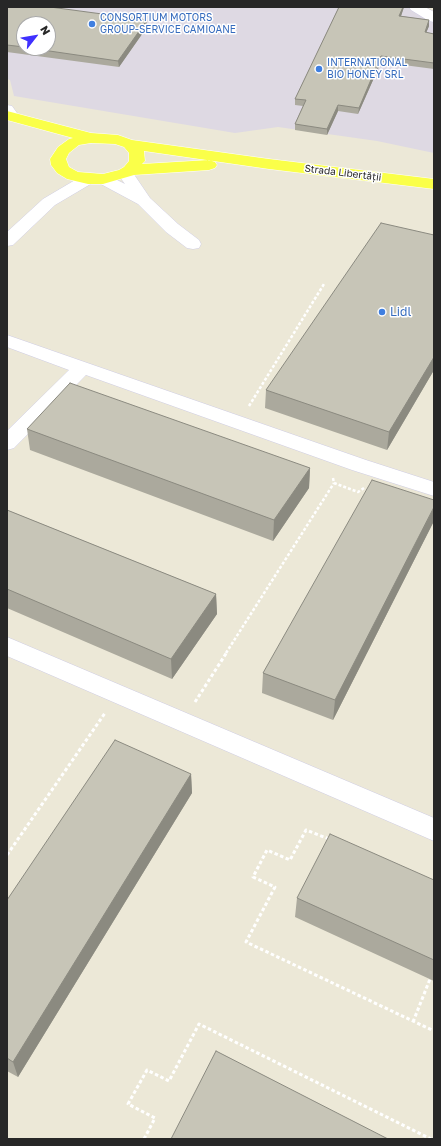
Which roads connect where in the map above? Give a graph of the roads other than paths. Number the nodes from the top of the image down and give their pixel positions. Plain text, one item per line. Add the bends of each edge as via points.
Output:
1 (416, 7) edge
2 (434, 18) edge
3 (11, 114) edge
4 (90, 138) junction
5 (129, 144) junction
6 (251, 162) junction
7 (60, 164) junction
8 (128, 172) junction
9 (96, 179) junction
10 (434, 184) edge
11 (144, 201) junction
12 (49, 202) junction
13 (7, 241) edge
14 (193, 244) dead end
15 (7, 341) edge
16 (83, 367) junction
17 (7, 443) edge
18 (434, 489) edge
19 (7, 646) edge
20 (434, 830) edge

1 - 2 lane
3 - 4 main road
3 - 7 main road via 40,127 54,139
4 - 5 main road, Strada Libertății via 118,140
4 - 7 main road via 74,142 63,150
5 - 6 main road, Strada Libertății
5 - 8 main road via 137,152 137,161
6 - 8 main road, Strada Libertății
6 - 10 main road, Strada Libertății
7 - 9 main road via 73,176
7 - 12 lane
8 - 9 main road, Strada Libertății
8 - 11 lane
9 - 11 lane
9 - 12 lane
11 - 14 lane
12 - 13 lane
15 - 16 lane
16 - 17 lane
16 - 18 lane
19 - 20 lane

